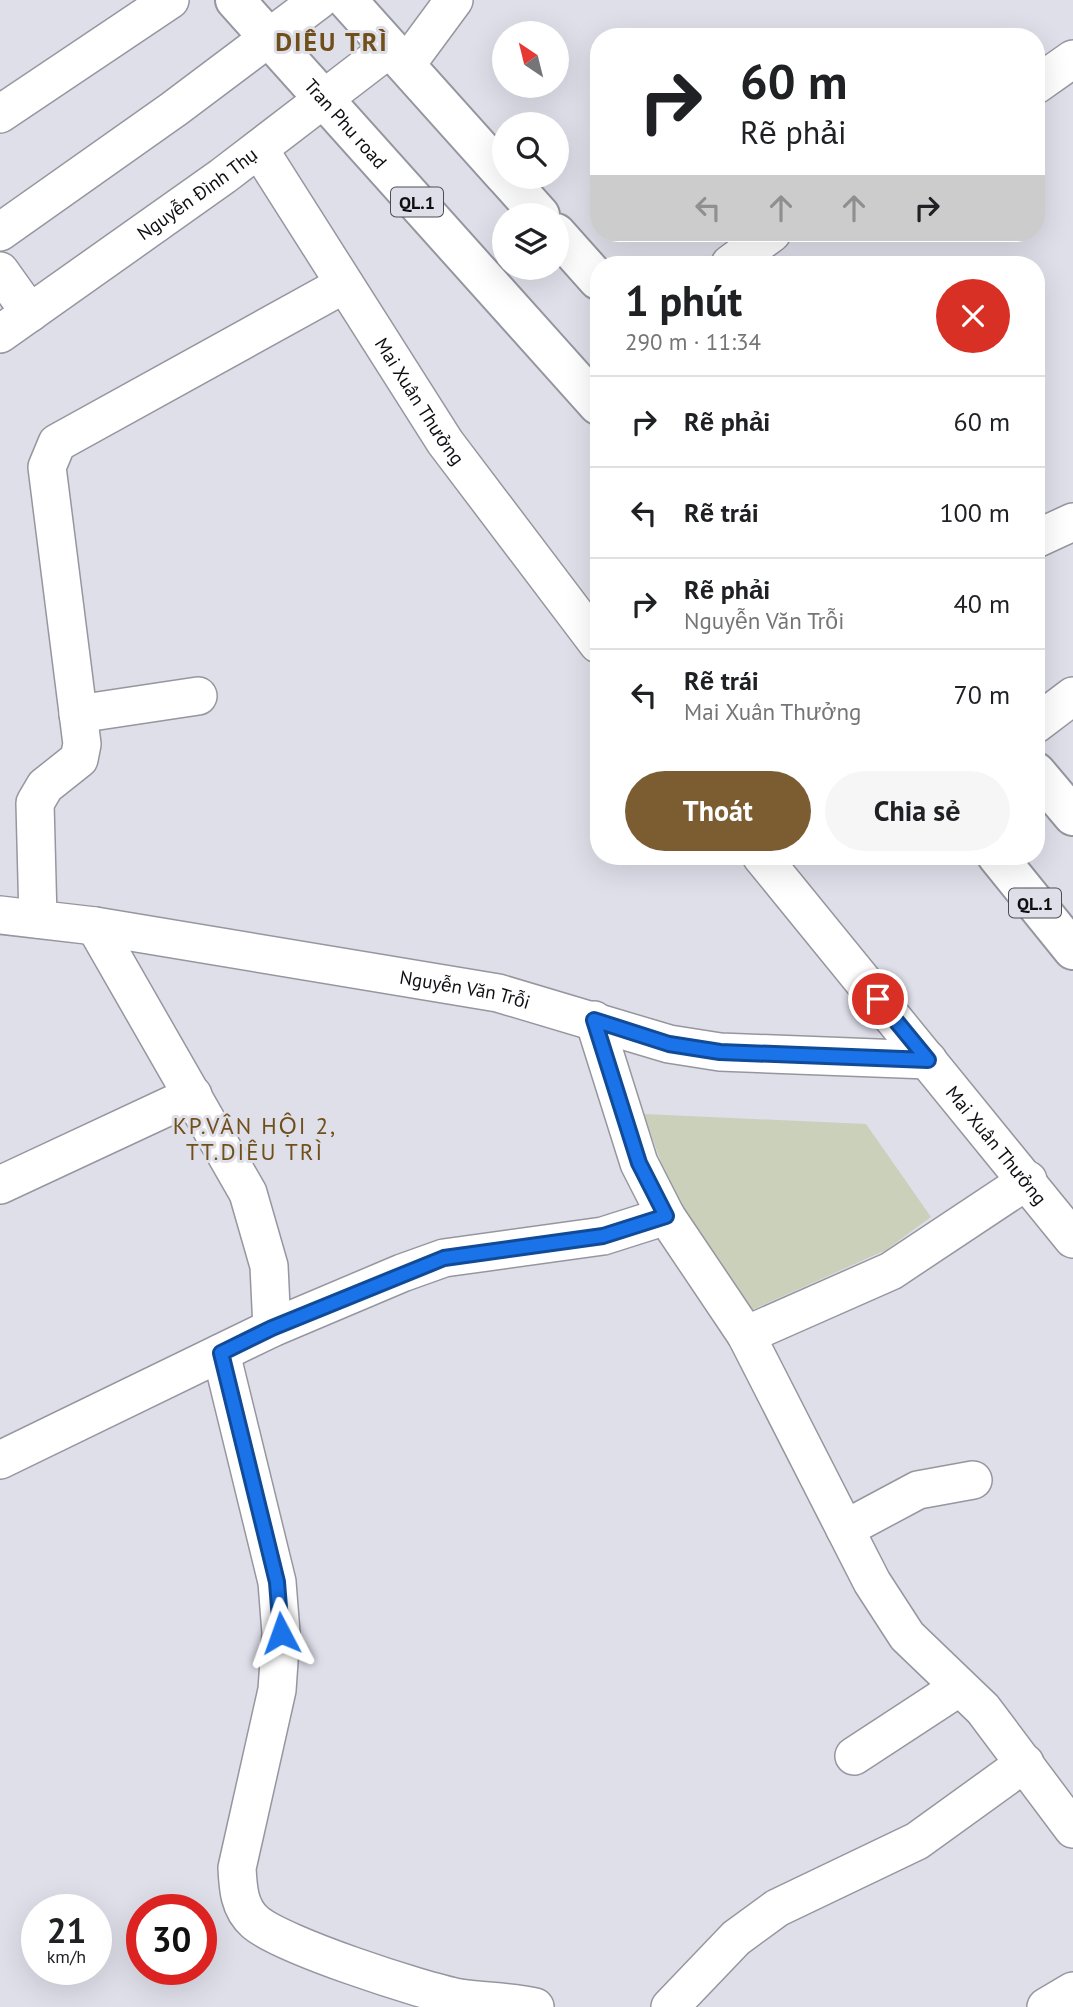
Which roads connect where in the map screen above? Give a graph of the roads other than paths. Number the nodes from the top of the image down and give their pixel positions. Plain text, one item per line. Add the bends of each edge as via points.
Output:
1 (170, 0) edge
2 (235, 0) edge
3 (319, 0) edge
4 (347, 0) edge
5 (454, 0) edge
6 (269, 38) junction
7 (398, 57) junction
8 (1073, 59) edge
9 (1045, 79) edge
10 (324, 99) junction
11 (0, 114) edge
12 (259, 149) junction
13 (492, 162) edge
14 (517, 189) edge
15 (529, 203) edge
16 (0, 232) edge
17 (760, 242) edge
18 (569, 248) edge
19 (741, 256) edge
20 (0, 271) edge
21 (590, 271) edge
22 (343, 285) junction
23 (30, 313) junction
24 (0, 334) edge
25 (590, 396) edge
26 (1073, 522) edge
27 (1045, 535) edge
28 (590, 632) edge
29 (198, 696) dead end
30 (1073, 696) edge
31 (78, 713) junction
32 (1045, 717) edge
33 (1045, 783) edge
34 (1073, 816) edge
35 (768, 865) edge
36 (1004, 865) edge
37 (0, 915) edge
38 (38, 919) junction
39 (95, 926) junction
40 (1073, 950) edge
41 (594, 1020) junction
42 (928, 1060) junction
43 (193, 1095) junction
44 (1028, 1181) junction
45 (1, 1183) edge
46 (666, 1216) junction
47 (1073, 1239) edge
48 (272, 1328) junction
49 (746, 1335) junction
50 (221, 1353) junction
51 (0, 1460) edge
52 (973, 1480) dead end
53 (845, 1529) junction
54 (958, 1688) junction
55 (855, 1756) dead end
56 (1025, 1763) junction
57 (1073, 1829) edge
58 (1073, 1991) edge
59 (535, 2007) edge
60 (670, 2007) edge
61 (1046, 2007) edge

1 - 11 street
2 - 6 highway, Tran Phu road / QL.1
3 - 6 street
4 - 7 highway
5 - 7 street, Nguyễn Đình Thụ
6 - 10 highway, Tran Phu road / QL.1
6 - 16 street
7 - 10 street, Nguyễn Đình Thụ
7 - 13 highway
8 - 9 street
10 - 12 street, Nguyễn Đình Thụ
10 - 25 highway, Tran Phu road / QL.1
12 - 22 street, Mai Xuân Thưởng
12 - 23 street, Nguyễn Đình Thụ
14 - 15 highway
17 - 19 street
18 - 21 highway
20 - 23 street
22 - 28 street, Mai Xuân Thưởng via 445,442
22 - 31 street via 57,443 47,467
23 - 24 street, Nguyễn Đình Thụ
26 - 27 street
29 - 31 street
30 - 32 street
31 - 38 street via 79,759 46,786 35,803
33 - 34 highway
35 - 42 street, Mai Xuân Thưởng
36 - 40 highway, QL.1
37 - 38 street, Nguyễn Văn Trỗi
38 - 39 street, Nguyễn Văn Trỗi
39 - 41 street, Nguyễn Văn Trỗi via 498,993
39 - 43 street
41 - 42 street, Nguyễn Văn Trỗi via 669,1044 720,1052
41 - 46 street via 639,1163
42 - 44 street, Mai Xuân Thưởng
43 - 45 street
43 - 48 street via 248,1193 269,1266
44 - 47 street, Mai Xuân Thưởng
44 - 49 street via 891,1271
46 - 48 street via 603,1236 444,1258
46 - 49 street
48 - 50 street
49 - 53 street
50 - 51 street
50 - 59 street via 277,1582 281,1633 276,1690 237,1868 239,1898 254,1922 292,1943 460,1998
52 - 53 street via 918,1490
53 - 54 street via 906,1636
54 - 55 street
54 - 56 street via 983,1709
56 - 57 street
56 - 60 street via 917,1841 777,1908 736,1938
58 - 61 street

